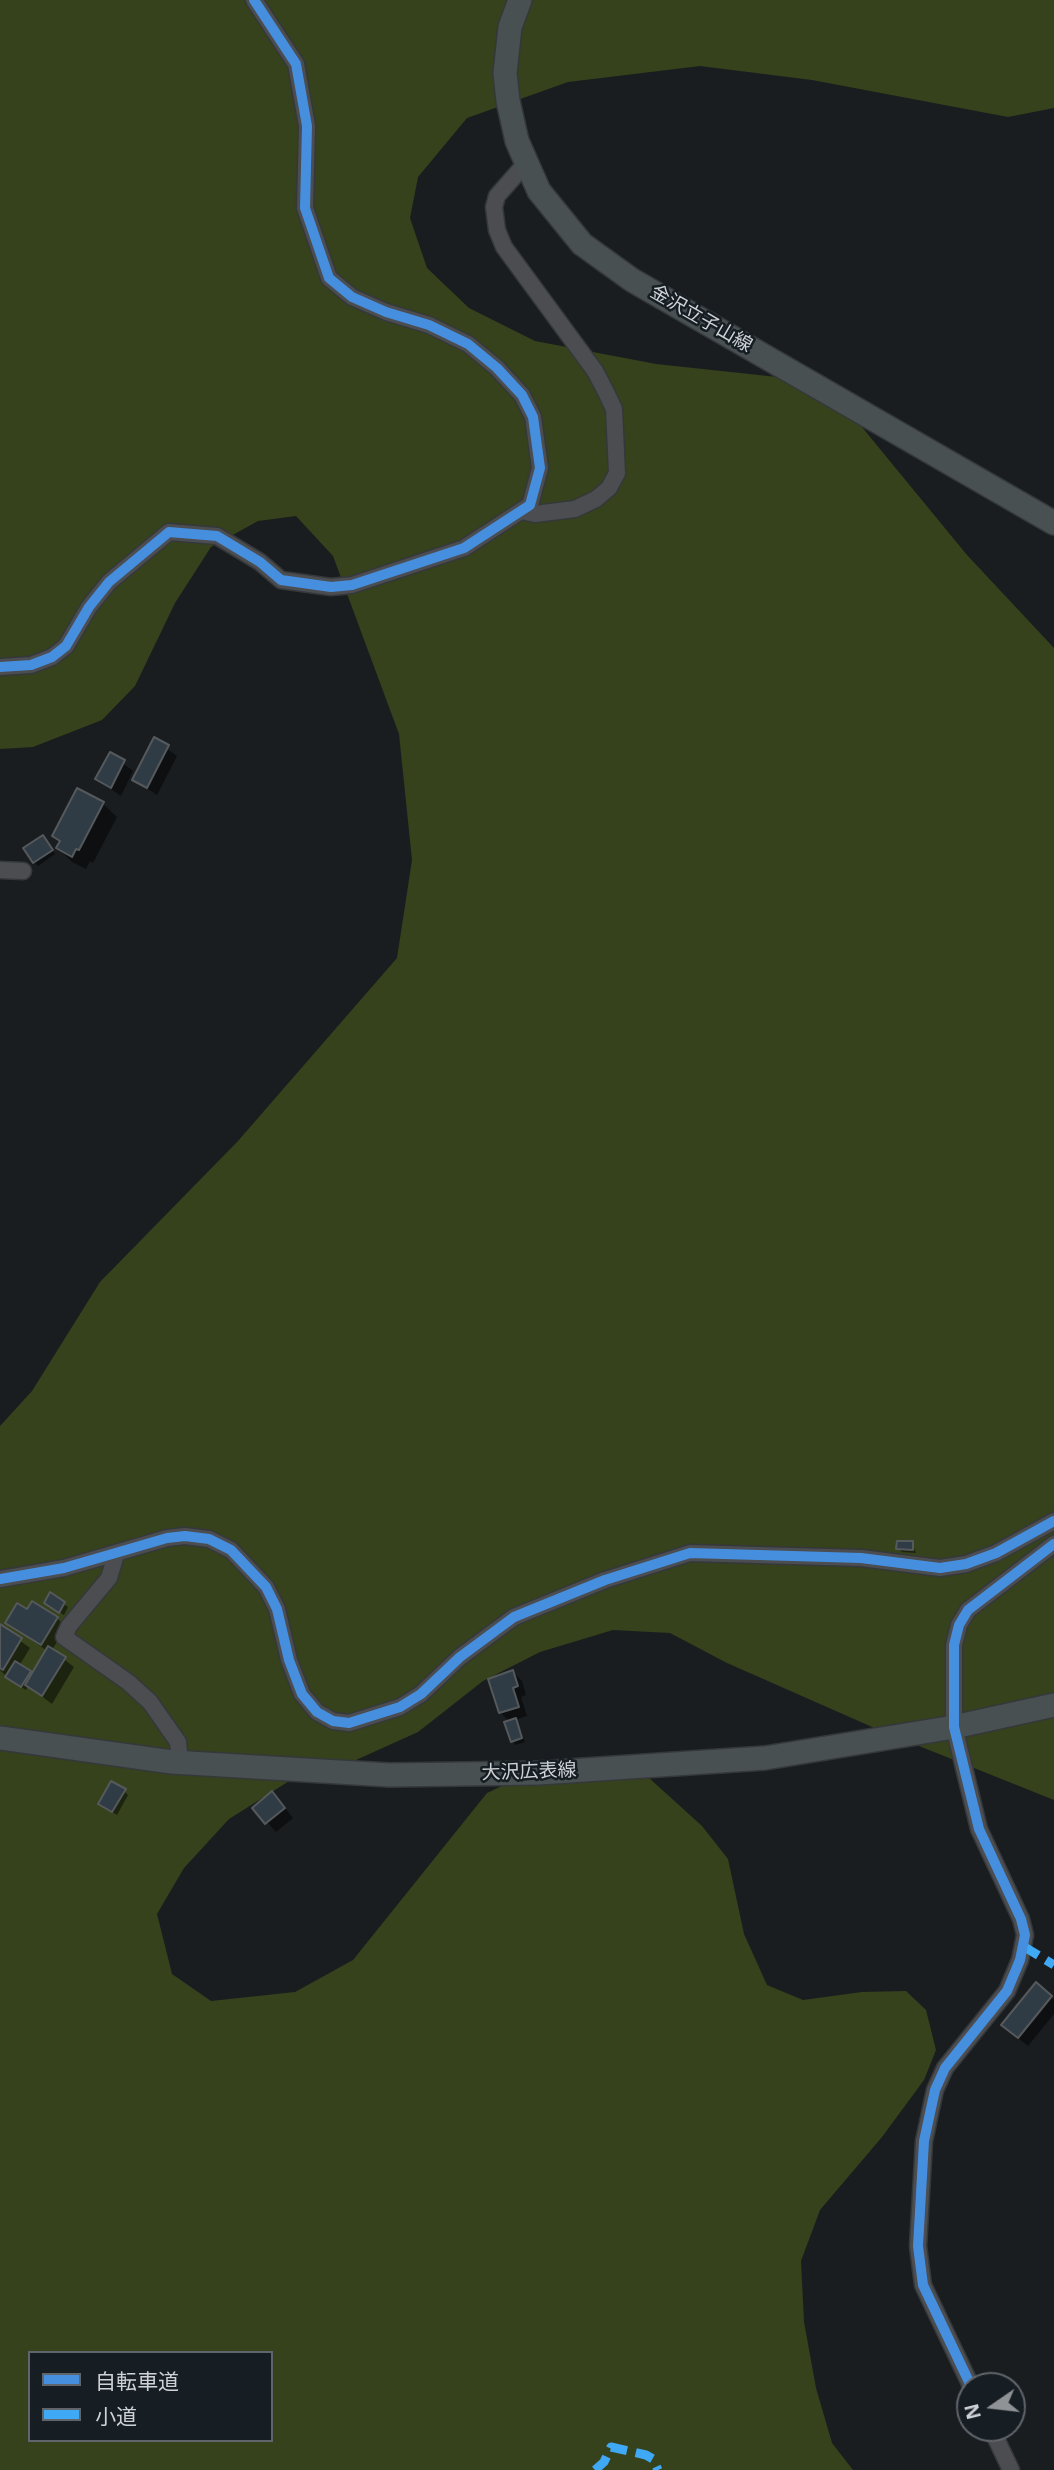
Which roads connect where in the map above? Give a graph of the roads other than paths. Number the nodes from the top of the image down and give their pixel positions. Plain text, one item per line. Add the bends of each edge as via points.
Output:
1 (254, 0) edge
2 (520, 0) edge
3 (526, 163) junction
4 (523, 510) junction
5 (1054, 523) edge
6 (0, 667) edge
7 (0, 870) edge
8 (23, 871) dead end
9 (1054, 1521) edge
10 (1054, 1545) edge
11 (117, 1555) junction
12 (0, 1579) edge
13 (1054, 1706) edge
14 (954, 1727) junction
15 (0, 1738) edge
16 (180, 1762) junction
17 (964, 2372) edge
18 (998, 2442) edge
19 (1011, 2470) edge

1 - 4 street via 296,64 307,127 305,208 329,278 352,297 468,344 522,395 533,416 540,468 530,505
2 - 3 main road, 金沢立子山線 via 510,27 505,73
3 - 4 street via 497,196 497,230 504,247 607,394 614,409 617,473 603,494 575,509 535,514
3 - 5 main road, 金沢立子山線 via 558,217 605,263
4 - 6 street via 464,548 352,585 331,587 281,580 217,537 169,532 109,582 66,646 31,665
7 - 8 street
9 - 11 street via 996,1553 940,1568 861,1558 690,1553 605,1580 514,1617 460,1657 421,1694 400,1707 349,1723 317,1712 302,1694 277,1609 266,1587 231,1550 209,1539 185,1536
10 - 14 street via 968,1610 959,1625 953,1663
11 - 12 street
11 - 16 street via 109,1578 64,1637 149,1702 178,1742
13 - 14 main road, 大沢広表線
14 - 16 main road, 大沢広表線 via 765,1758 539,1773 389,1775
14 - 17 street via 979,1829 1025,1935 1007,1991 945,2068 935,2090 924,2141 918,2246 923,2286
15 - 16 main road, 大沢広表線
18 - 19 street

